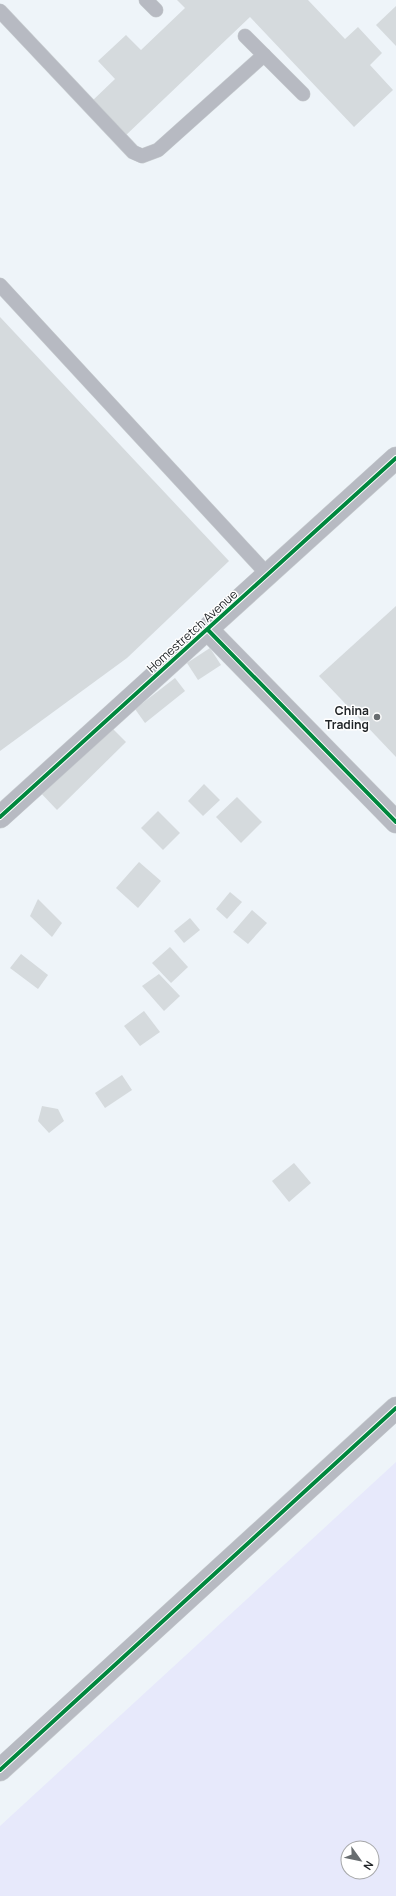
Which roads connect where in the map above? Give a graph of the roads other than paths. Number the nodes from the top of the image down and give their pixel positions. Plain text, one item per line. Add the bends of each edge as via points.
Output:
1 (146, 0) edge
2 (156, 10) dead end
3 (0, 11) edge
4 (245, 36) dead end
5 (264, 55) junction
6 (302, 94) dead end
7 (0, 285) edge
8 (396, 458) edge
9 (268, 575) junction
10 (208, 630) junction
11 (0, 817) edge
12 (396, 822) edge
13 (396, 1408) edge
14 (0, 1770) edge

1 - 2 lane
3 - 5 lane via 133,152 142,156 158,150
4 - 5 lane
5 - 6 lane
7 - 9 lane
8 - 9 street, Homestretch Avenue
9 - 10 street, Homestretch Avenue
10 - 11 street, Homestretch Avenue
10 - 12 street
13 - 14 street

